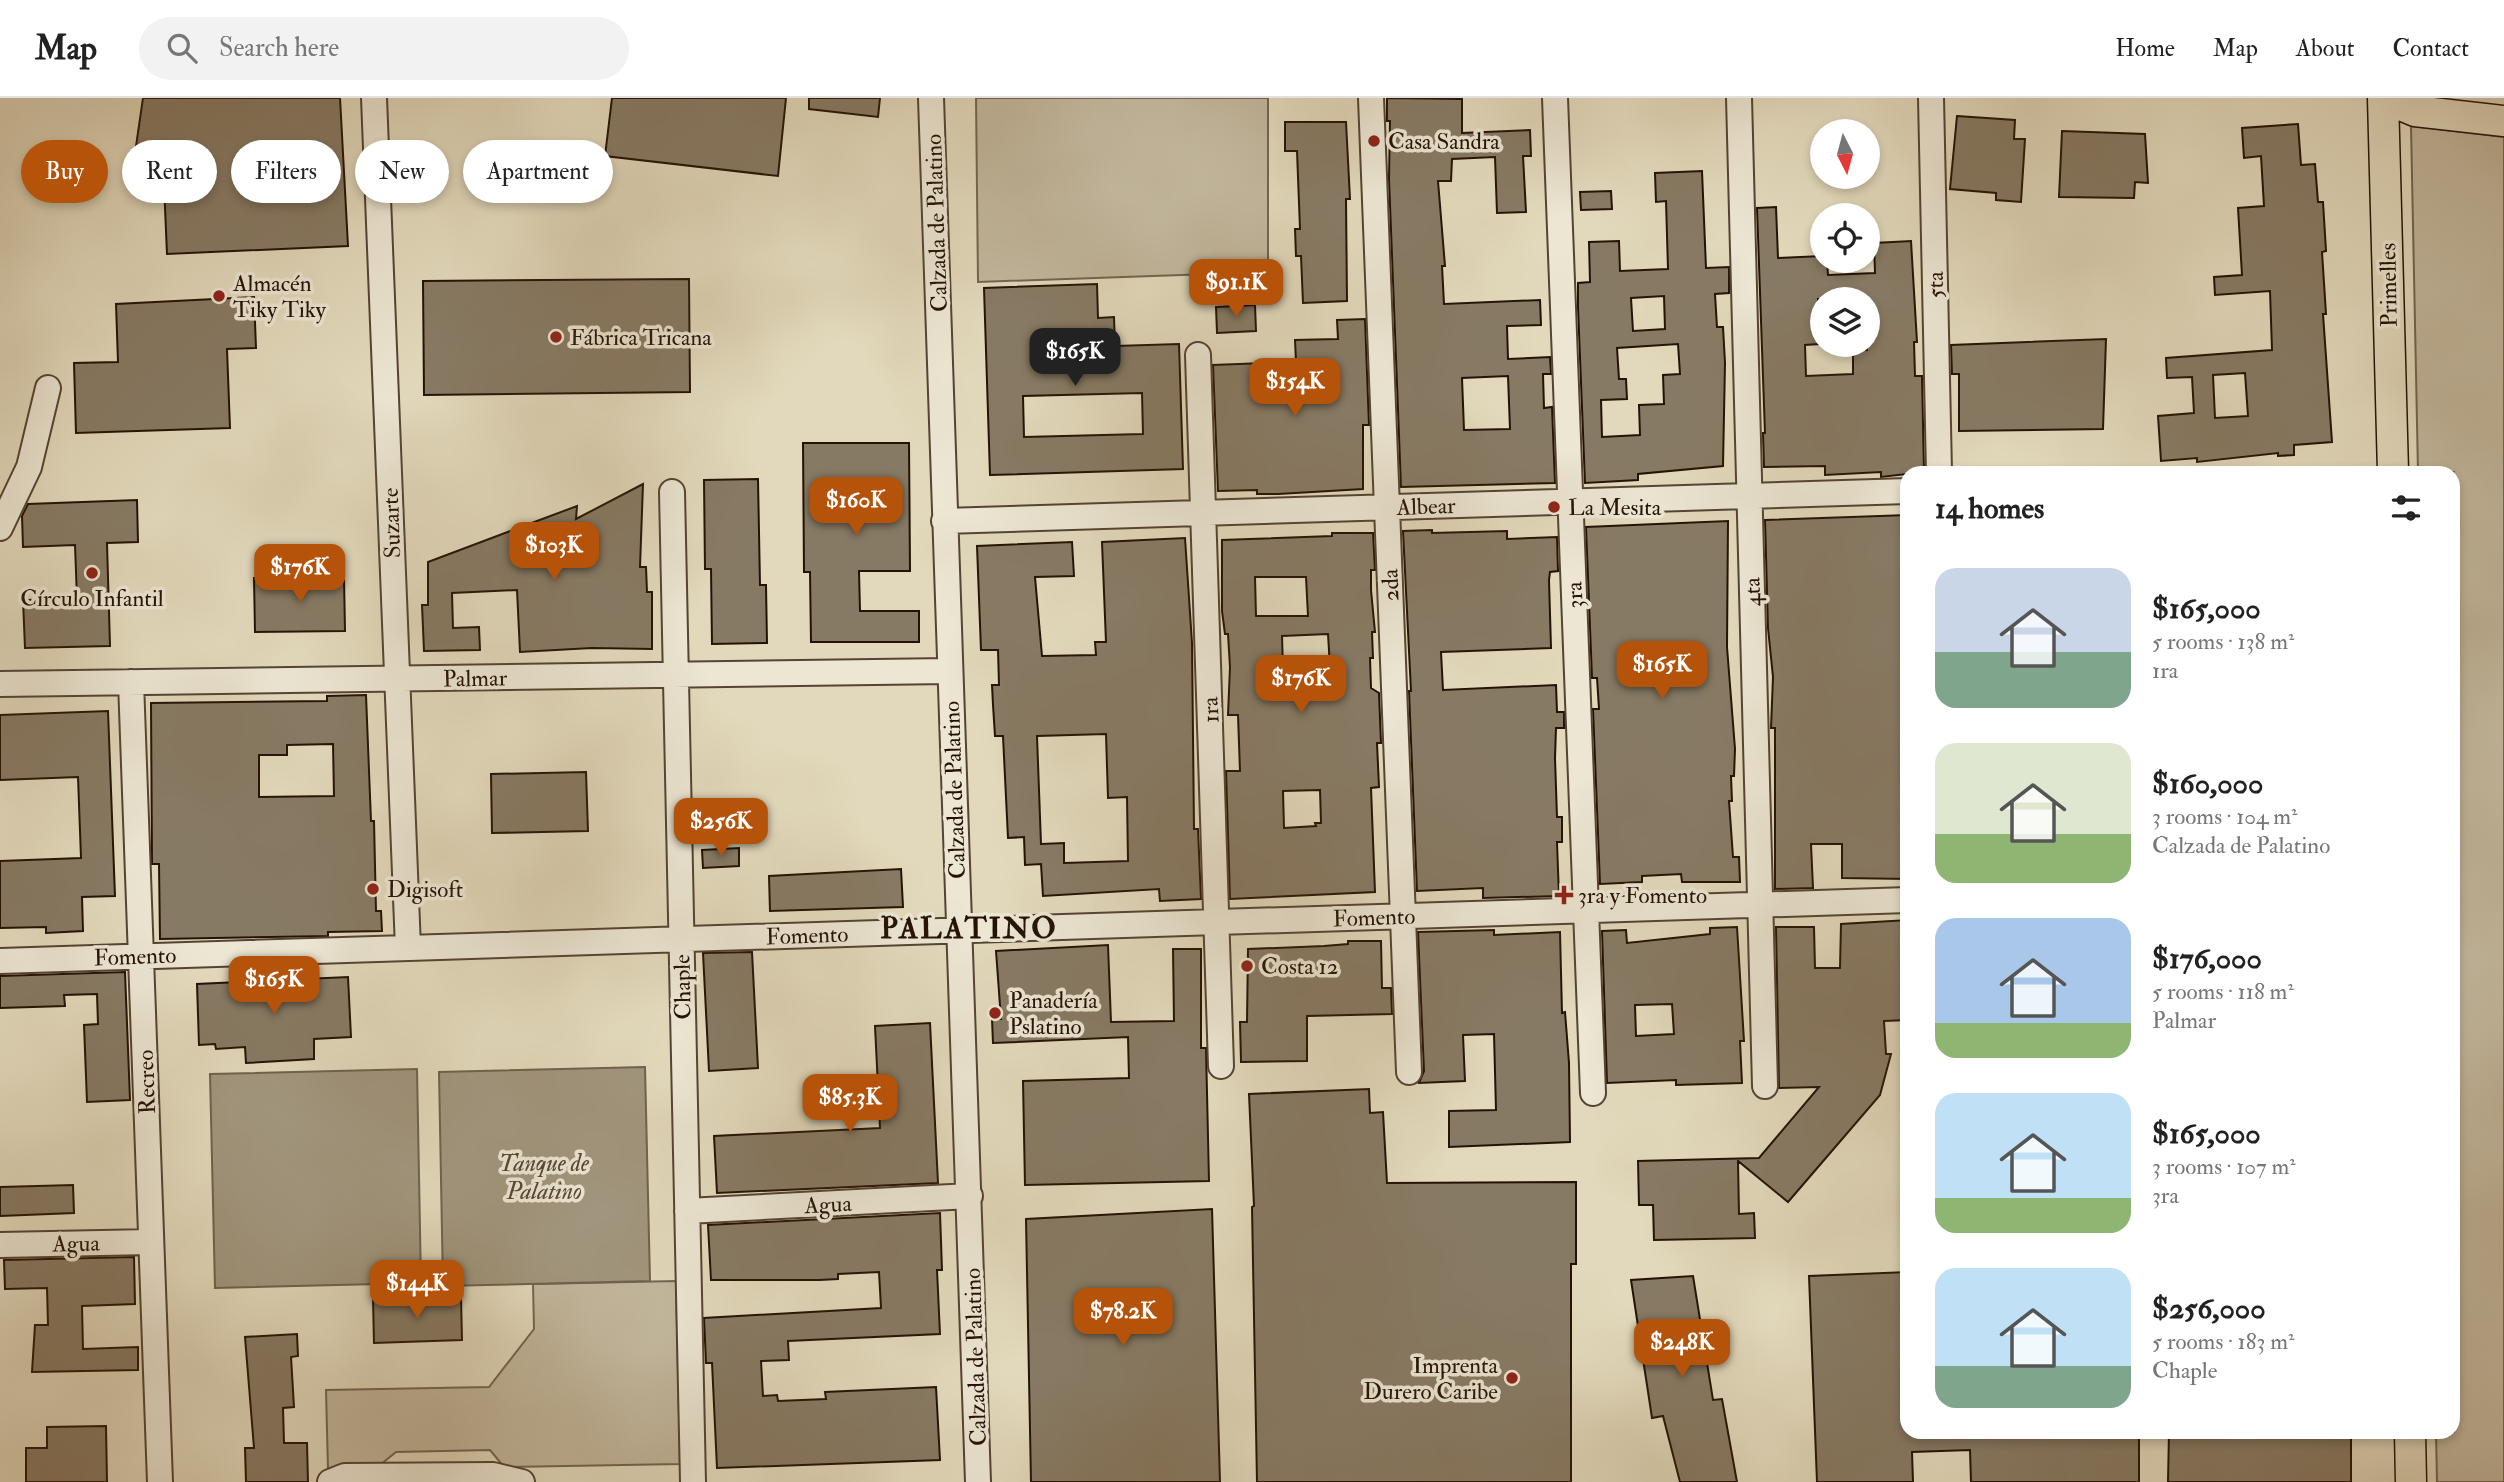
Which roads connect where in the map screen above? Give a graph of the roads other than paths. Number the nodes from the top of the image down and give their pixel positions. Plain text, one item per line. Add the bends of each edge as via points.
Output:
1 (374, 98) edge
2 (931, 98) edge
3 (1371, 98) edge
4 (1555, 98) edge
5 (1739, 98) edge
6 (1931, 98) edge
7 (2383, 98) edge
8 (2464, 98) edge
9 (2504, 102) edge
10 (2504, 121) edge
11 (1198, 355) dead end
12 (48, 388) dead end
13 (1939, 466) edge
14 (2393, 466) edge
15 (1900, 491) edge
16 (672, 492) dead end
17 (1749, 496) junction
18 (1571, 501) junction
19 (1387, 507) junction
20 (1203, 513) junction
21 (943, 521) junction
22 (0, 528) edge
23 (949, 671) junction
24 (676, 675) junction
25 (397, 679) junction
26 (131, 682) junction
27 (0, 684) edge
28 (1900, 900) edge
29 (1760, 905) junction
30 (1586, 910) junction
31 (1403, 916) junction
32 (1216, 922) junction
33 (960, 930) junction
34 (681, 939) junction
35 (408, 948) junction
36 (141, 956) junction
37 (0, 961) edge
38 (1221, 1066) dead end
39 (1409, 1072) dead end
40 (1765, 1086) dead end
41 (1593, 1093) dead end
42 (970, 1196) junction
43 (687, 1211) junction
44 (151, 1242) junction
45 (0, 1245) edge
46 (2410, 1439) edge
47 (160, 1482) edge
48 (330, 1482) edge
49 (522, 1482) edge
50 (693, 1482) edge
51 (978, 1482) edge
52 (2412, 1482) edge

1 - 25 street, Suzarte
2 - 21 street, Calzada de Palatino
3 - 19 street, 2da
4 - 18 street, 3ra
5 - 17 street, 4ta
6 - 13 street, 5ta
7 - 10 main road via 2415,111
7 - 14 main road, Primelles
8 - 9 main road
11 - 20 street, 1ra
12 - 22 street via 29,467
15 - 17 street, Albear
16 - 24 street, Chaple
17 - 18 street, Albear
17 - 29 street, 4ta
18 - 19 street, Albear
18 - 30 street, 3ra
19 - 20 street, Albear
19 - 31 street, 2da
20 - 21 street, Albear
20 - 32 street, 1ra
21 - 23 street, Calzada de Palatino
23 - 24 street, Palmar
23 - 33 street, Calzada de Palatino
24 - 25 street, Palmar
24 - 34 street, Chaple
25 - 26 street, Palmar
25 - 35 street, Suzarte
26 - 27 street, Palmar
26 - 36 street, Recreo
28 - 29 street, Fomento
29 - 30 street, Fomento
29 - 40 street, 4ta
30 - 31 street, Fomento
30 - 41 street, 3ra
31 - 32 street, Fomento
31 - 39 street, 2da
32 - 33 street, Fomento
32 - 38 street, 1ra
33 - 34 street, Fomento
33 - 42 street, Calzada de Palatino
34 - 35 street, Fomento
34 - 43 street, Chaple
35 - 36 street, Fomento
36 - 37 street, Fomento
36 - 44 street, Recreo
42 - 43 street, Agua
42 - 51 street, Calzada de Palatino
43 - 50 street, Chaple
44 - 45 street, Agua
44 - 47 street, Recreo
46 - 52 main road
48 - 49 street via 345,1476 493,1475

